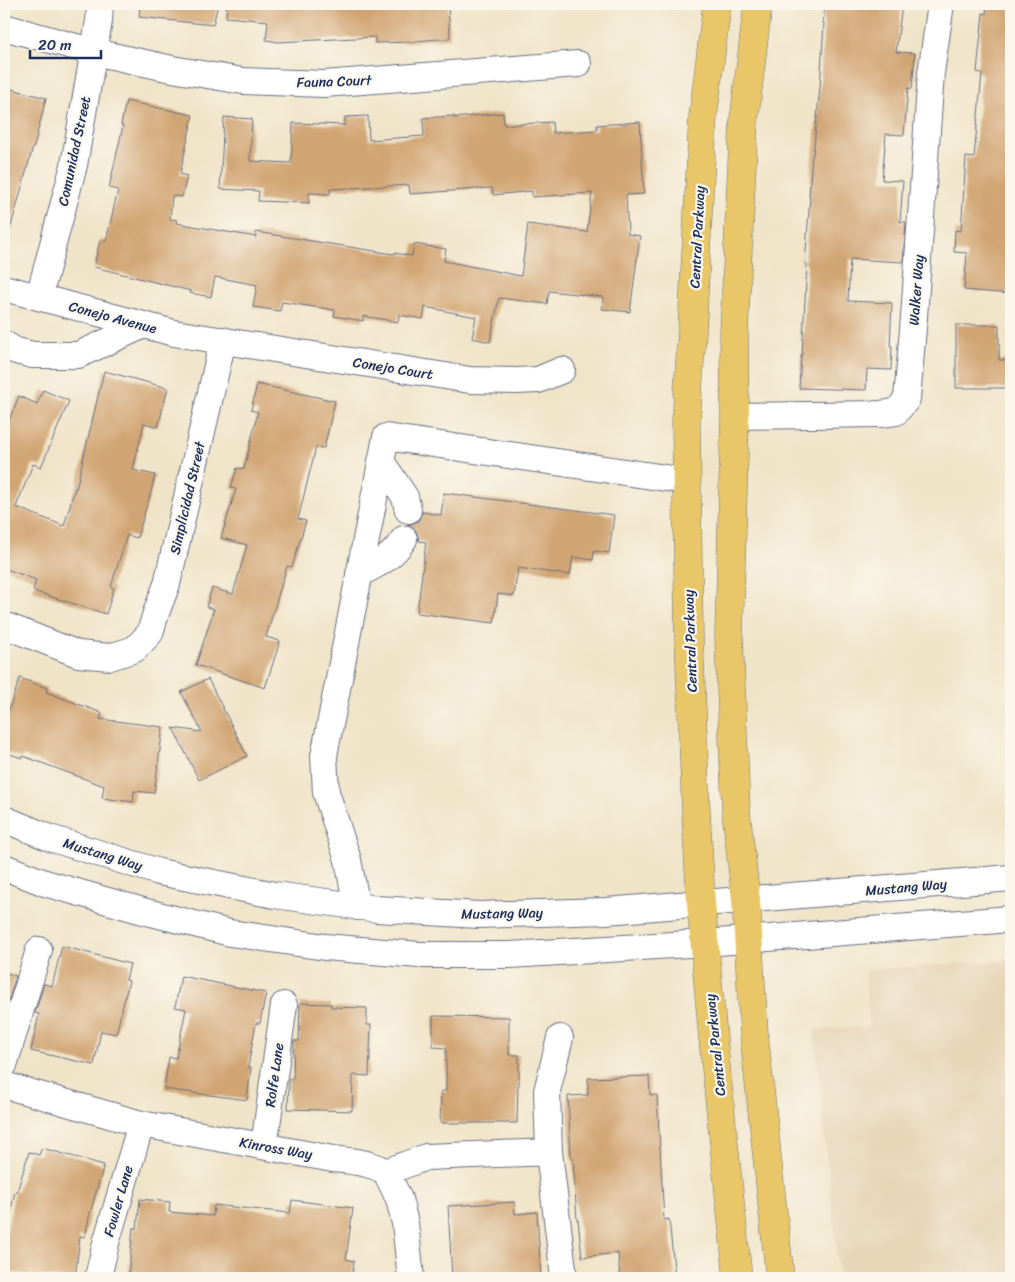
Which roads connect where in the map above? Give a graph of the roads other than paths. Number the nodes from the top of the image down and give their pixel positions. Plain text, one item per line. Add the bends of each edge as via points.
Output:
1 (100, 4) edge
2 (717, 4) edge
3 (758, 4) edge
4 (941, 4) edge
5 (4, 27) edge
6 (94, 52) junction
7 (578, 64) dead end
8 (4, 288) edge
9 (39, 297) junction
10 (144, 325) junction
11 (223, 340) junction
12 (4, 344) edge
13 (562, 370) dead end
14 (735, 416) junction
15 (381, 461) junction
16 (686, 481) junction
17 (408, 510) dead end
18 (404, 539) dead end
19 (359, 574) junction
20 (4, 625) edge
21 (4, 819) edge
22 (4, 867) edge
23 (1011, 878) edge
24 (746, 900) junction
25 (701, 903) junction
26 (356, 907) junction
27 (1011, 919) edge
28 (749, 939) junction
29 (705, 943) junction
30 (39, 950) dead end
31 (284, 1005) dead end
32 (560, 1038) dead end
33 (4, 1065) edge
34 (4, 1086) edge
35 (141, 1124) junction
36 (264, 1146) junction
37 (549, 1152) junction
38 (386, 1172) junction
39 (98, 1278) edge
40 (411, 1278) edge
41 (564, 1278) edge
42 (738, 1278) edge
43 (780, 1278) edge

1 - 6 street, Comunidad Street
2 - 16 main road, Central Parkway via 703,117 686,422
3 - 14 main road via 744,121 734,333
4 - 14 street, Walker Way via 931,73 908,399 896,412 881,414
5 - 6 street, Fauna Court
6 - 7 street, Fauna Court via 243,81 324,84
6 - 9 street, Comunidad Street via 74,165
8 - 9 street, Conejo Avenue
9 - 10 street, Conejo Avenue
10 - 11 street, Conejo Avenue
10 - 12 street via 78,355 33,356
11 - 13 street, Conejo Court via 470,380 538,380
11 - 20 street, Simplicidad Street via 167,584 150,633 135,649 110,657 78,654
14 - 24 main road via 730,637 736,811
15 - 16 street via 386,437
15 - 17 street via 405,497
15 - 19 street
16 - 25 main road, Central Parkway via 689,638
18 - 19 street via 384,561
19 - 26 street via 324,756 326,792 348,860
21 - 26 street, Mustang Way via 50,838 159,872
22 - 29 street via 45,883 143,912 230,933 324,947 419,955 510,955
23 - 24 street, Mustang Way
24 - 25 street, Mustang Way
24 - 28 main road
25 - 26 street, Mustang Way via 606,911 479,915
25 - 29 main road, Central Parkway
27 - 28 street
28 - 29 street
28 - 43 main road via 754,1034
29 - 42 main road, Central Parkway
30 - 33 street
31 - 36 street, Rolfe Lane
32 - 37 street via 547,1091
34 - 35 street, Kinross Way
35 - 36 street, Kinross Way
35 - 39 street, Fowler Lane
36 - 38 street, Kinross Way via 376,1166
37 - 38 street via 426,1157
37 - 41 street
38 - 40 street via 399,1199 405,1223

